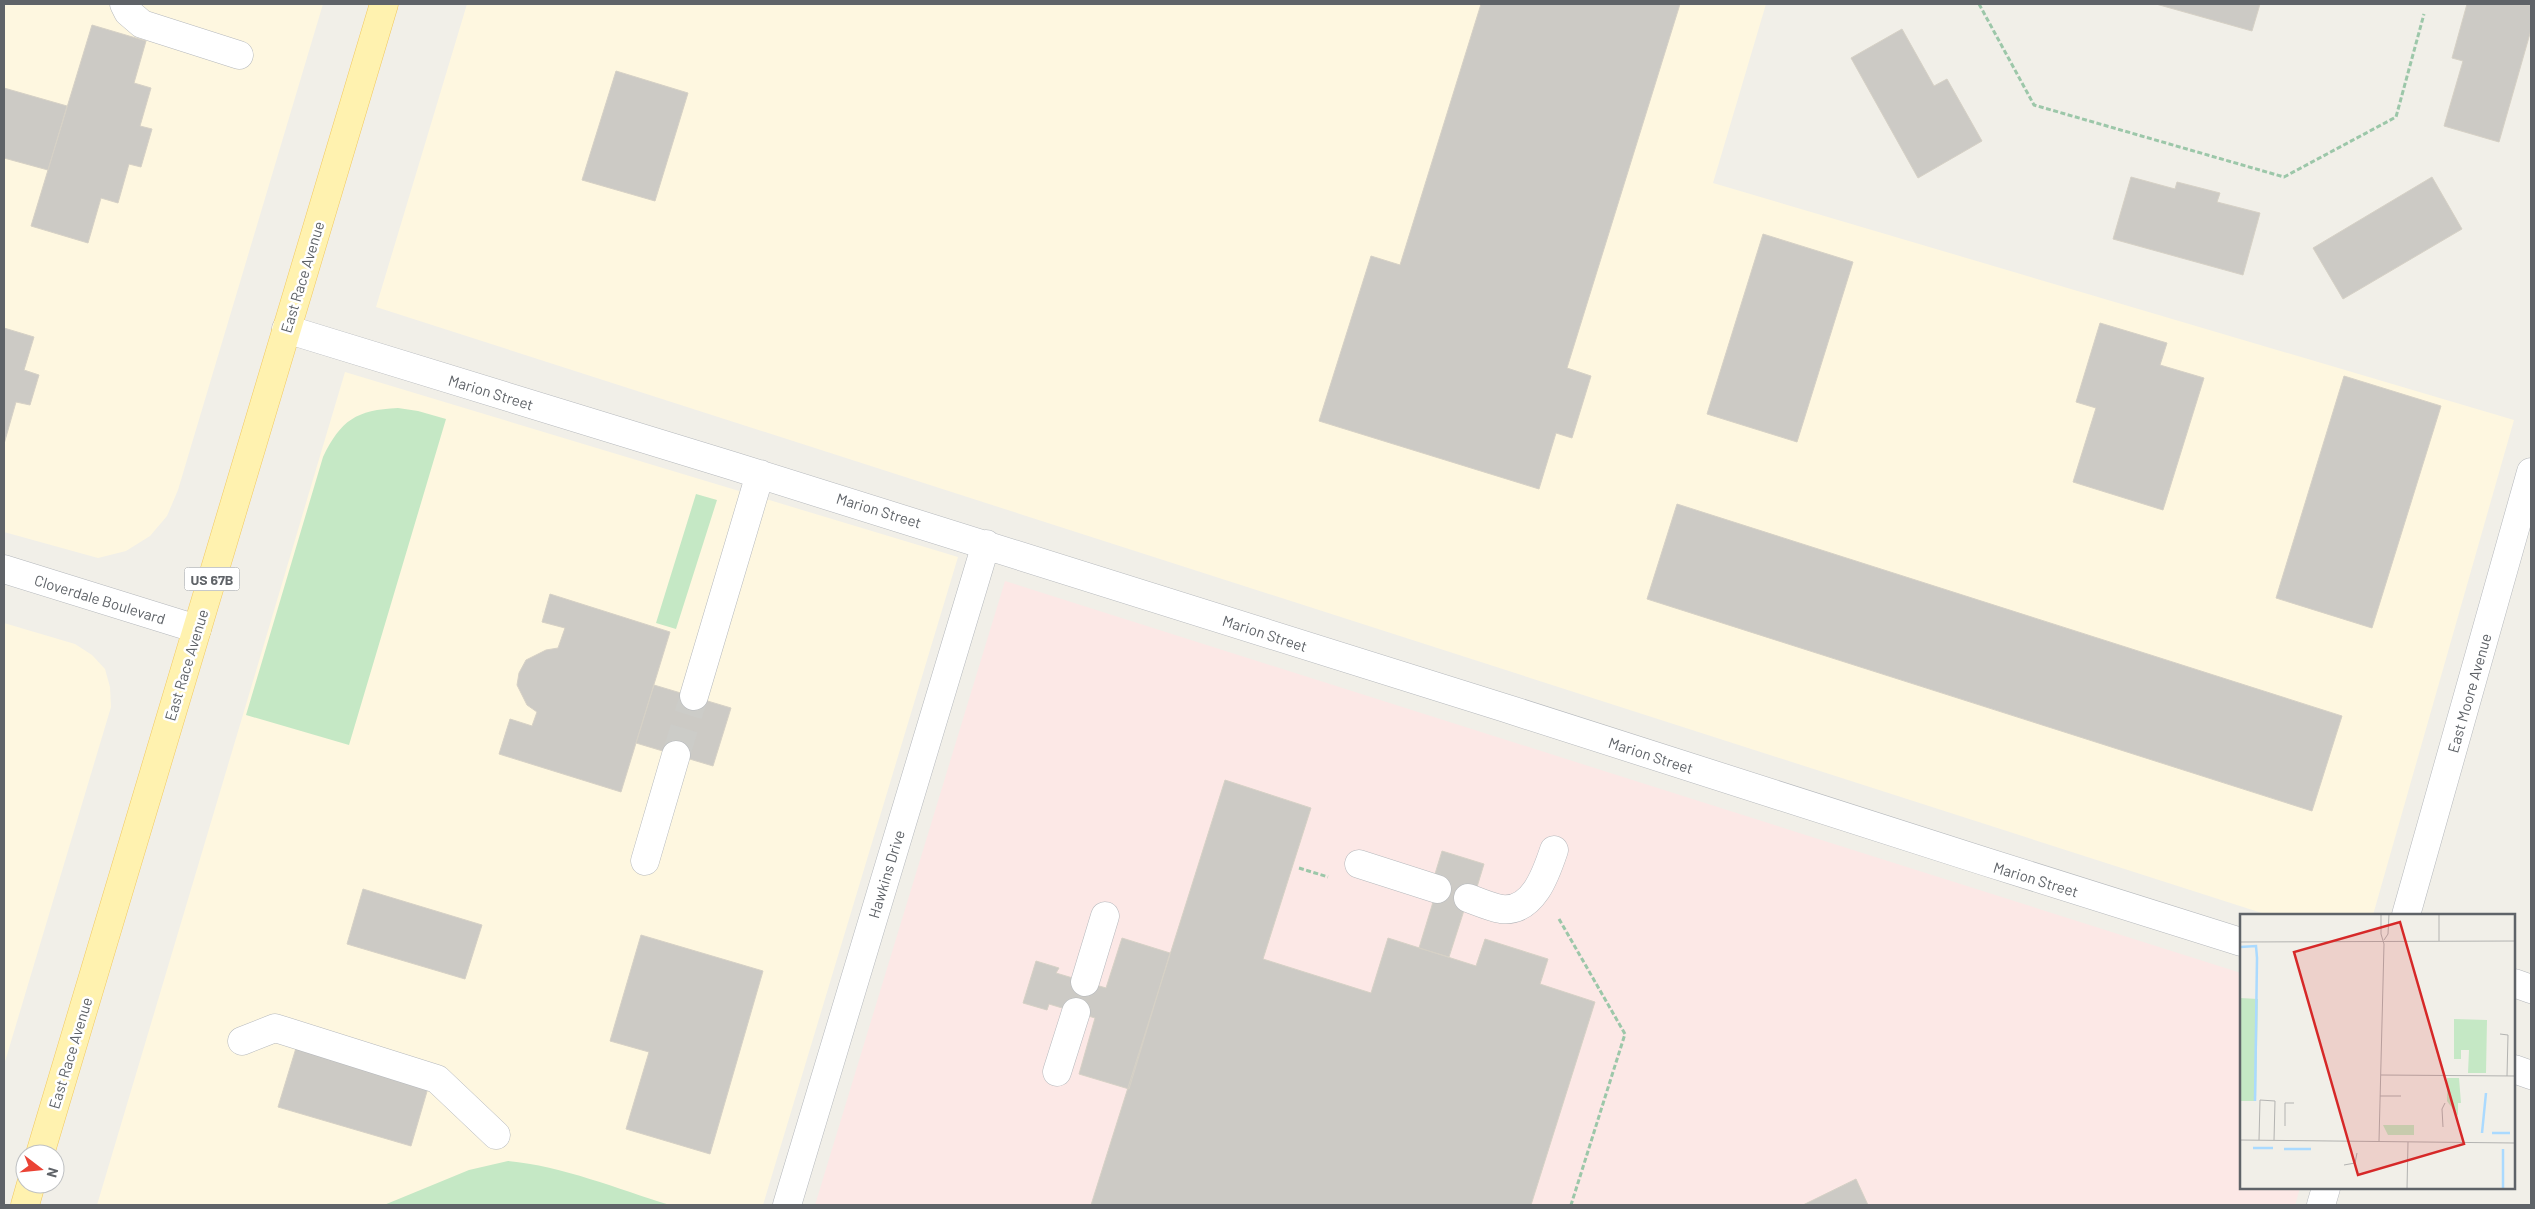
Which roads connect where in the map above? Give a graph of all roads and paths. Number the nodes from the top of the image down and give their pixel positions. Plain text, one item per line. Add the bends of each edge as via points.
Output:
1 (124, 4) edge
2 (384, 4) edge
3 (1979, 4) edge
4 (2424, 14) dead end
5 (238, 55) dead end
6 (286, 329) junction
7 (2531, 472) edge
8 (760, 474) junction
9 (986, 544) junction
10 (4, 569) edge
11 (197, 629) junction
12 (694, 696) tunnel mouth
13 (676, 755) tunnel mouth
14 (1554, 850) dead end
15 (645, 860) dead end
16 (1359, 864) dead end
17 (1299, 868) dead end
18 (1336, 880) dead end
19 (1437, 889) dead end
20 (1468, 898) dead end
21 (2406, 914) edge
22 (1558, 915) dead end
23 (1105, 916) dead end
24 (2240, 942) edge
25 (1085, 982) dead end
26 (2515, 983) edge
27 (2531, 989) edge
28 (1076, 1012) dead end
29 (242, 1042) dead end
30 (2515, 1069) edge
31 (1057, 1072) dead end
32 (2531, 1075) edge
33 (496, 1135) dead end
34 (43, 1144) edge
35 (2326, 1189) edge
36 (787, 1205) edge
37 (1572, 1205) edge
38 (2321, 1205) edge

1 - 5 street via 142,24
2 - 6 main road, East Race Avenue / US 67B
3 - 4 path via 2034,105 2284,177 2396,117
6 - 8 street, Marion Street
6 - 11 main road, East Race Avenue / US 67B
7 - 21 street, East Moore Avenue
8 - 9 street, Marion Street
8 - 12 street
9 - 24 street, Marion Street
9 - 36 street, Hawkins Drive
10 - 11 street, Cloverdale Boulevard
11 - 34 main road, East Race Avenue / US 67B
13 - 15 street
14 - 20 street via 1537,890 1516,908 1502,909
16 - 19 street
17 - 18 path
22 - 37 path via 1624,1034
23 - 25 street
26 - 27 street
28 - 31 street
29 - 33 street via 275,1028 437,1079
30 - 32 street
35 - 38 street

